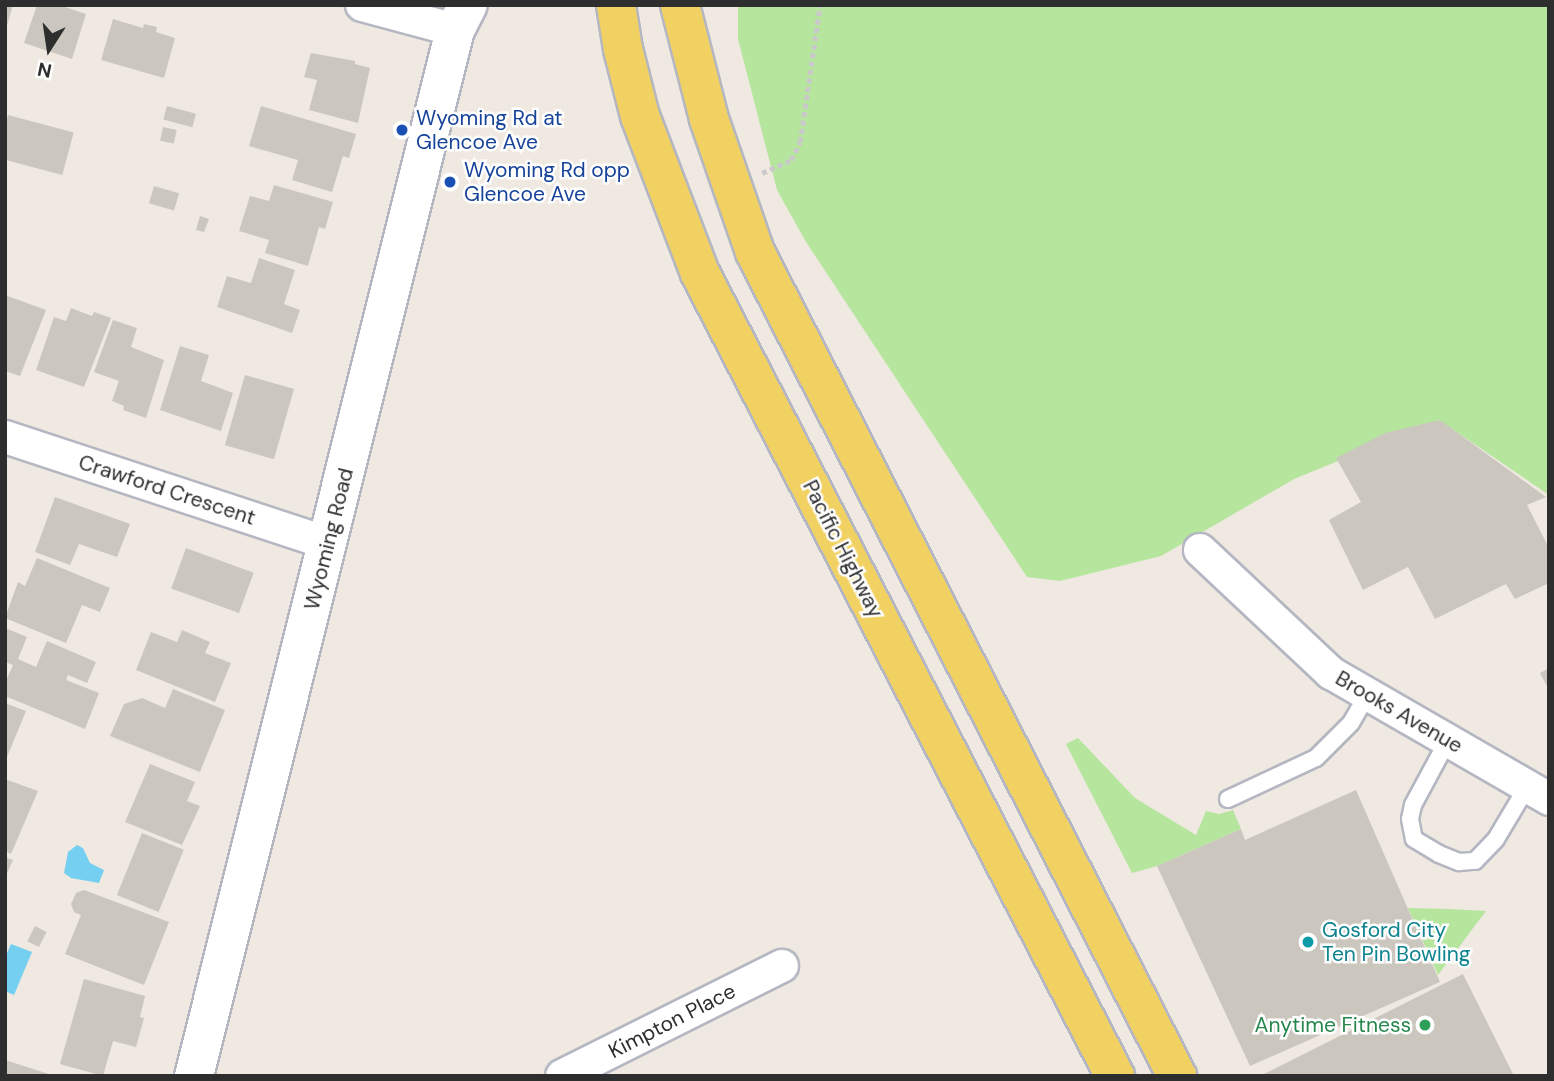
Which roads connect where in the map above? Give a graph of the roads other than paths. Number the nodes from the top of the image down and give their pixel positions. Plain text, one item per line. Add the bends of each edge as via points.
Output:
1 (362, 5) edge
2 (616, 5) edge
3 (680, 5) edge
4 (461, 18) edge
5 (5, 437) edge
6 (328, 543) junction
7 (1200, 550) dead end
8 (1368, 694) junction
9 (1448, 740) junction
10 (1538, 793) edge
11 (1228, 799) dead end
12 (782, 966) dead end
13 (194, 1076) edge
14 (562, 1076) edge
15 (1115, 1076) edge
16 (1177, 1076) edge

1 - 4 street
2 - 15 main road, Pacific Highway via 640,116 700,273
3 - 16 main road via 709,119 755,252
4 - 6 street, Wyoming Road
5 - 6 street, Crawford Crescent
6 - 13 street, Wyoming Road
7 - 8 street, Brooks Avenue via 1331,673
8 - 9 street, Brooks Avenue
8 - 11 lane via 1351,723 1316,758
9 - 10 street, Brooks Avenue
9 - 10 lane via 1410,819 1414,839 1439,854 1459,862 1475,861
12 - 14 street, Kimpton Place

